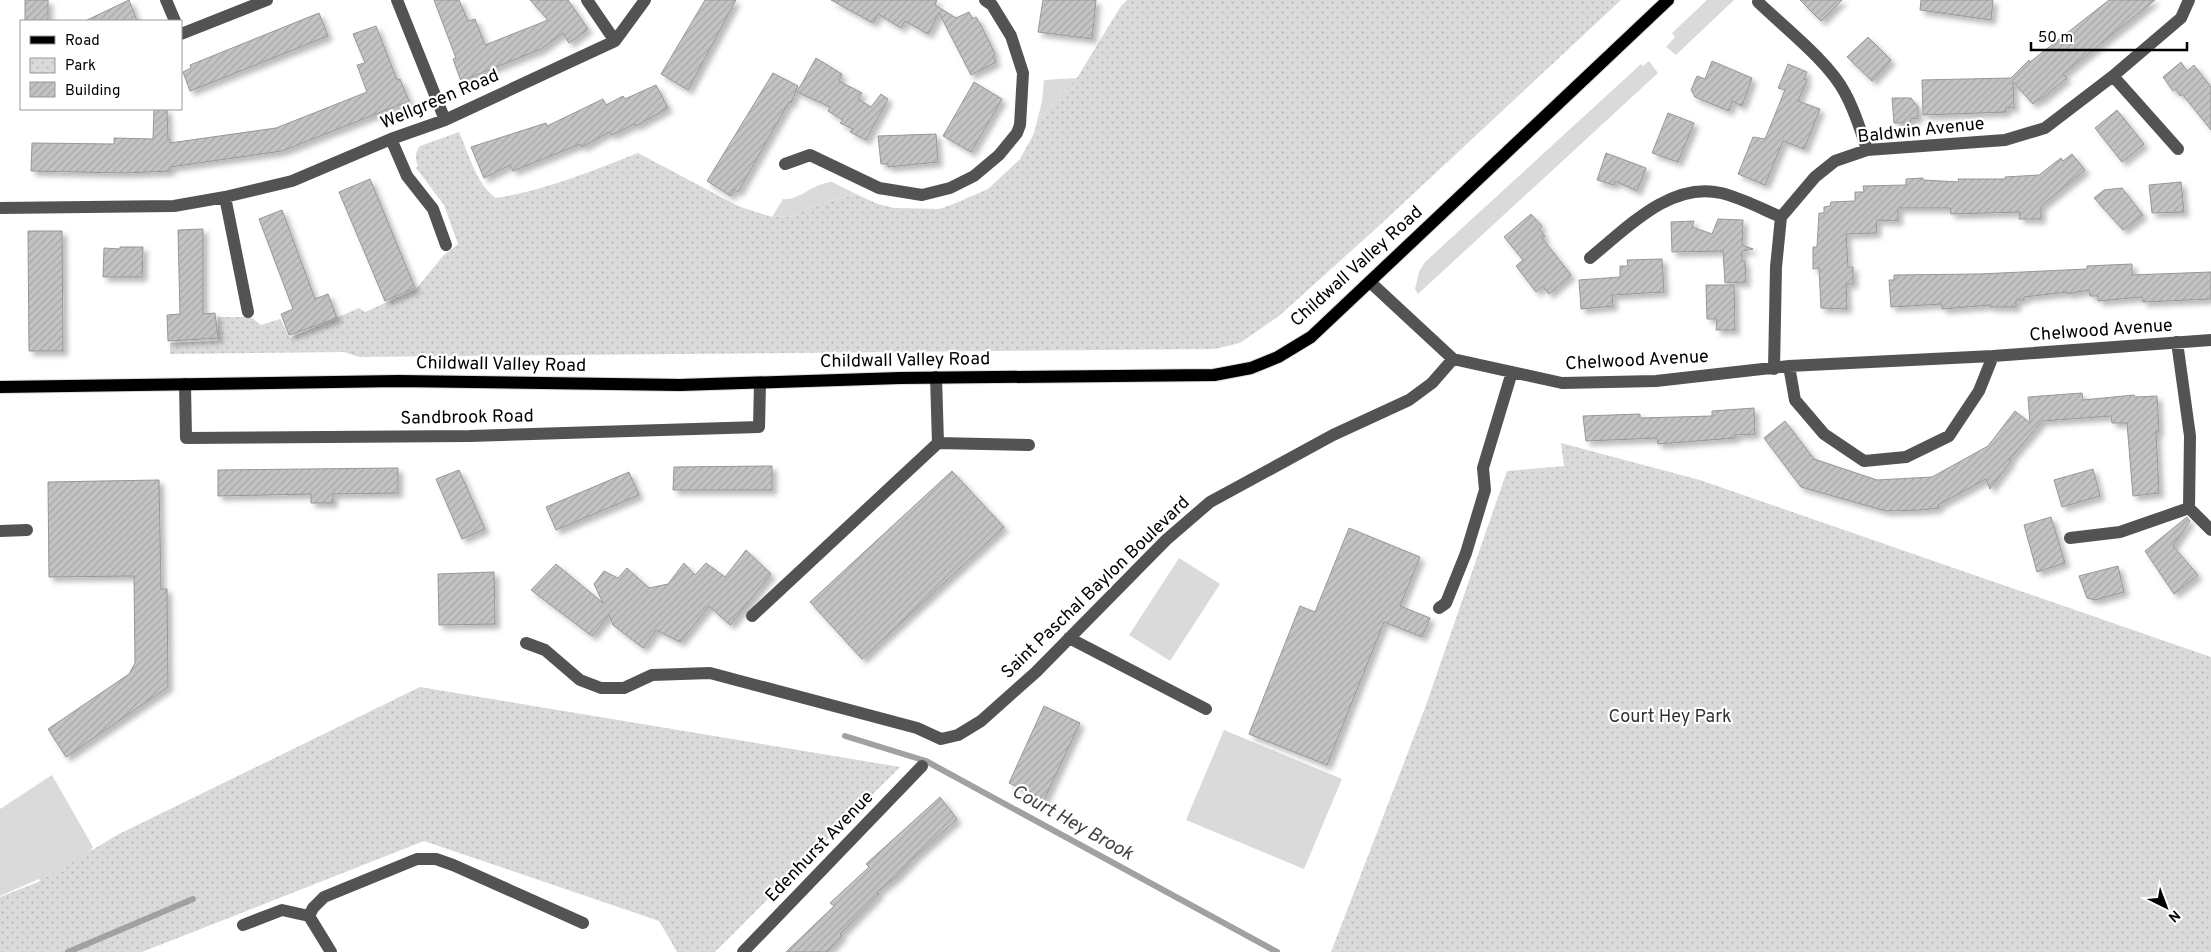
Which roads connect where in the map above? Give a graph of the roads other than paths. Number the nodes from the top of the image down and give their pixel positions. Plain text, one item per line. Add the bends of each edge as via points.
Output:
1 (166, 0) edge
2 (266, 0) edge
3 (397, 0) edge
4 (587, 0) edge
5 (645, 0) edge
6 (985, 0) edge
7 (1668, 0) edge
8 (2189, 0) edge
9 (1758, 2) dead end
10 (175, 20) edge
11 (182, 34) edge
12 (615, 41) junction
13 (2113, 76) junction
14 (445, 120) junction
15 (391, 140) junction
16 (2178, 149) dead end
17 (1867, 150) junction
18 (786, 164) dead end
19 (225, 197) junction
20 (0, 208) edge
21 (1781, 217) junction
22 (446, 245) dead end
23 (1590, 258) dead end
24 (1370, 282) junction
25 (248, 312) dead end
26 (2211, 340) edge
27 (2177, 342) junction
28 (1993, 356) junction
29 (1453, 359) junction
30 (1789, 366) junction
31 (1774, 369) junction
32 (1512, 372) junction
33 (936, 377) junction
34 (760, 383) junction
35 (184, 384) junction
36 (0, 387) edge
37 (938, 443) junction
38 (1029, 445) dead end
39 (2189, 508) junction
40 (26, 530) dead end
41 (2211, 530) edge
42 (0, 531) edge
43 (2070, 538) dead end
44 (1438, 608) dead end
45 (752, 616) dead end
46 (1069, 638) junction
47 (526, 643) dead end
48 (1206, 709) dead end
49 (922, 766) dead end
50 (309, 916) junction
51 (583, 923) dead end
52 (243, 925) dead end
53 (746, 951) edge
54 (331, 952) edge

1 - 10 street
2 - 11 street
3 - 14 street
4 - 12 street
5 - 12 street, Wellgreen Road
6 - 18 street via 992,5 1011,36 1023,73 1020,125 999,155 974,176 950,188 922,195 879,188 810,155
7 - 24 main road, Childwall Valley Road
8 - 13 street, Baldwin Avenue via 2181,18
9 - 17 street via 1832,73 1856,116
12 - 14 street, Wellgreen Road
13 - 16 street
13 - 17 street, Baldwin Avenue via 2045,128 2005,140
14 - 15 street, Wellgreen Road
15 - 19 street, Wellgreen Road via 292,181
15 - 22 street via 407,176 433,209
17 - 21 street, Baldwin Avenue via 1835,161 1803,188
19 - 20 street, Wellgreen Road via 174,206
19 - 25 street
21 - 23 street via 1723,193 1692,191 1656,207
21 - 31 street via 1776,267
24 - 29 street
24 - 33 main road, Childwall Valley Road via 1310,337 1278,357 1250,368 1214,375
26 - 27 street, Chelwood Avenue
27 - 28 street, Chelwood Avenue
27 - 39 street via 2190,436
28 - 30 street, Chelwood Avenue
28 - 30 street via 1979,391 1950,436 1906,457 1864,461 1824,434 1796,400
29 - 32 street, Chelwood Avenue
29 - 46 street, Saint Paschal Baylon Boulevard via 1432,383 1409,400 1333,434 1210,502 1166,540
30 - 31 street, Chelwood Avenue
31 - 32 street, Chelwood Avenue via 1656,381 1562,383
32 - 44 street via 1483,468 1485,490 1466,553 1446,603
33 - 34 main road, Childwall Valley Road
33 - 37 street
34 - 35 main road, Childwall Valley Road via 398,381
34 - 35 street, Sandbrook Road via 759,427 470,436 186,438
35 - 36 main road, Childwall Valley Road
37 - 38 street
37 - 45 street
39 - 41 street
39 - 43 street via 2120,532
40 - 42 street
46 - 47 street, Saint Paschal Baylon Boulevard via 981,721 958,735 941,739 917,728 710,673 652,675 624,688 601,688 580,680 545,650
46 - 48 street
49 - 53 street, Edenhurst Avenue
50 - 51 street via 324,897 399,865 417,859 436,858
50 - 52 street via 282,910
50 - 54 street

